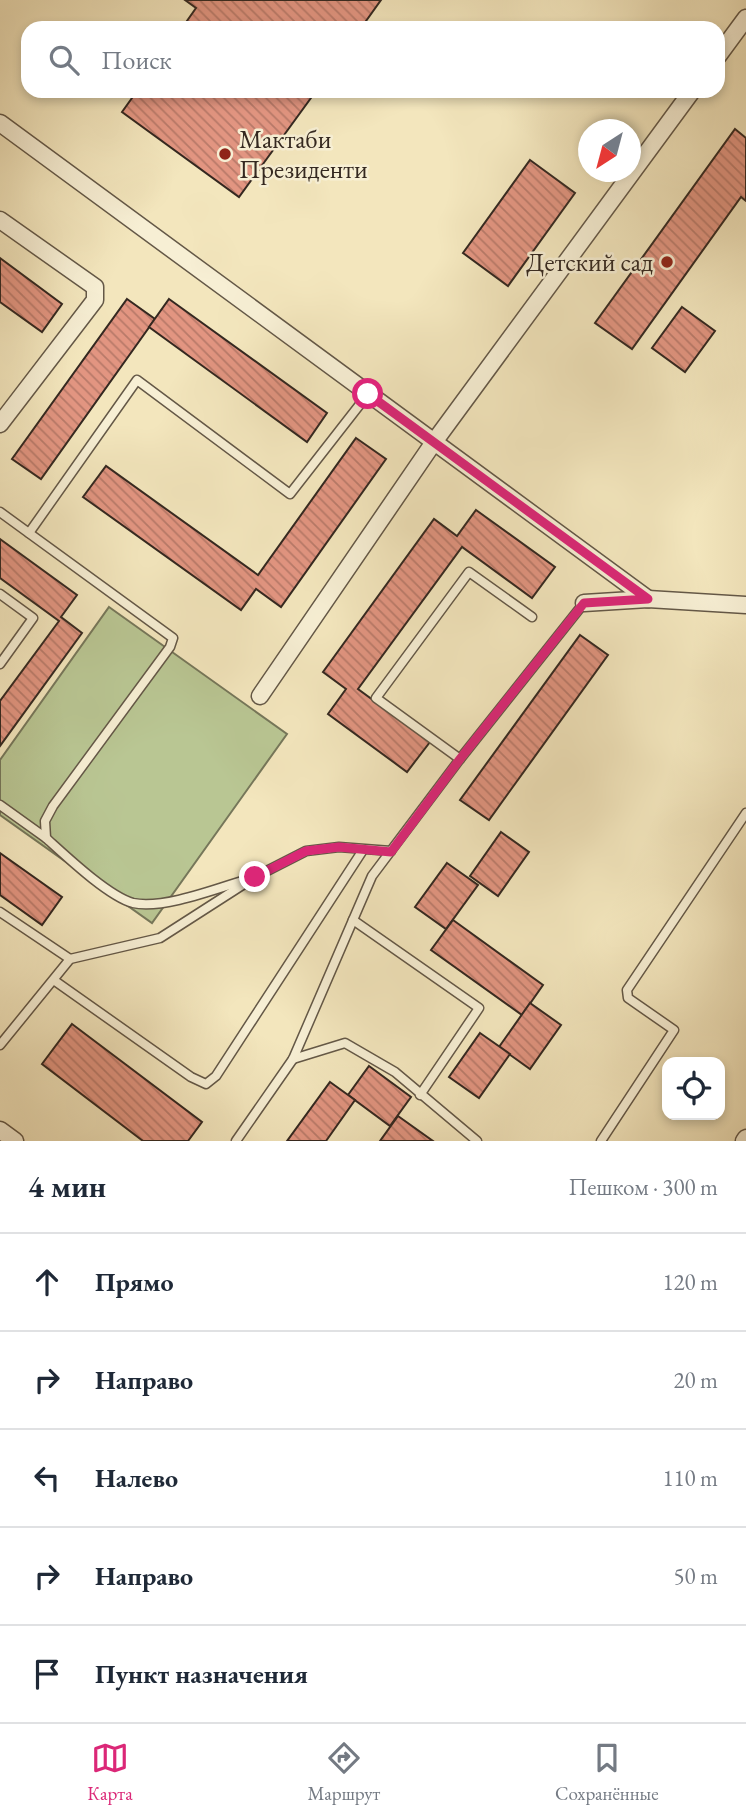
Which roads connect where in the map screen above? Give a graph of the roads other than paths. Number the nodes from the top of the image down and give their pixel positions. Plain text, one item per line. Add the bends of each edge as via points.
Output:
1 (746, 18) edge
2 (725, 46) edge
3 (687, 98) edge
4 (0, 123) edge
5 (0, 220) edge
6 (368, 394) junction
7 (0, 424) edge
8 (434, 442) junction
9 (0, 512) edge
10 (29, 533) junction
11 (0, 594) edge
12 (648, 599) junction
13 (584, 603) joint
14 (746, 605) edge
15 (531, 617) dead end
16 (0, 664) edge
17 (260, 696) dead end
18 (460, 759) junction
19 (0, 805) edge
20 (746, 813) edge
21 (46, 838) junction
22 (363, 850) junction
23 (391, 852) junction
24 (255, 877) junction
25 (0, 912) edge
26 (353, 920) junction
27 (71, 959) junction
28 (54, 981) junction
29 (0, 1045) edge
30 (293, 1059) junction
31 (420, 1095) junction
32 (0, 1130) edge
33 (15, 1141) edge
34 (236, 1141) edge
35 (477, 1141) edge
36 (601, 1141) edge

1 - 2 street
3 - 8 street
4 - 6 street
5 - 7 street via 95,287 95,300
6 - 8 street
6 - 10 lane via 290,494 137,380
8 - 12 street
8 - 17 street
9 - 10 lane
10 - 21 lane via 173,638 53,806 45,821
11 - 16 lane via 33,618
12 - 13 street
12 - 14 street
13 - 18 lane
15 - 18 lane via 470,572 376,698
18 - 23 lane
19 - 21 lane
20 - 36 lane via 628,990 628,998 674,1030
21 - 24 lane via 88,875 132,902 156,904
22 - 23 lane
22 - 24 lane via 306,851
22 - 28 lane via 206,1084
23 - 26 lane via 372,876
24 - 27 lane via 160,938
25 - 27 lane
26 - 30 lane
26 - 31 lane via 479,1008
27 - 28 lane
28 - 29 lane
30 - 31 lane via 345,1043 395,1072
30 - 34 lane
31 - 35 lane
32 - 33 street

